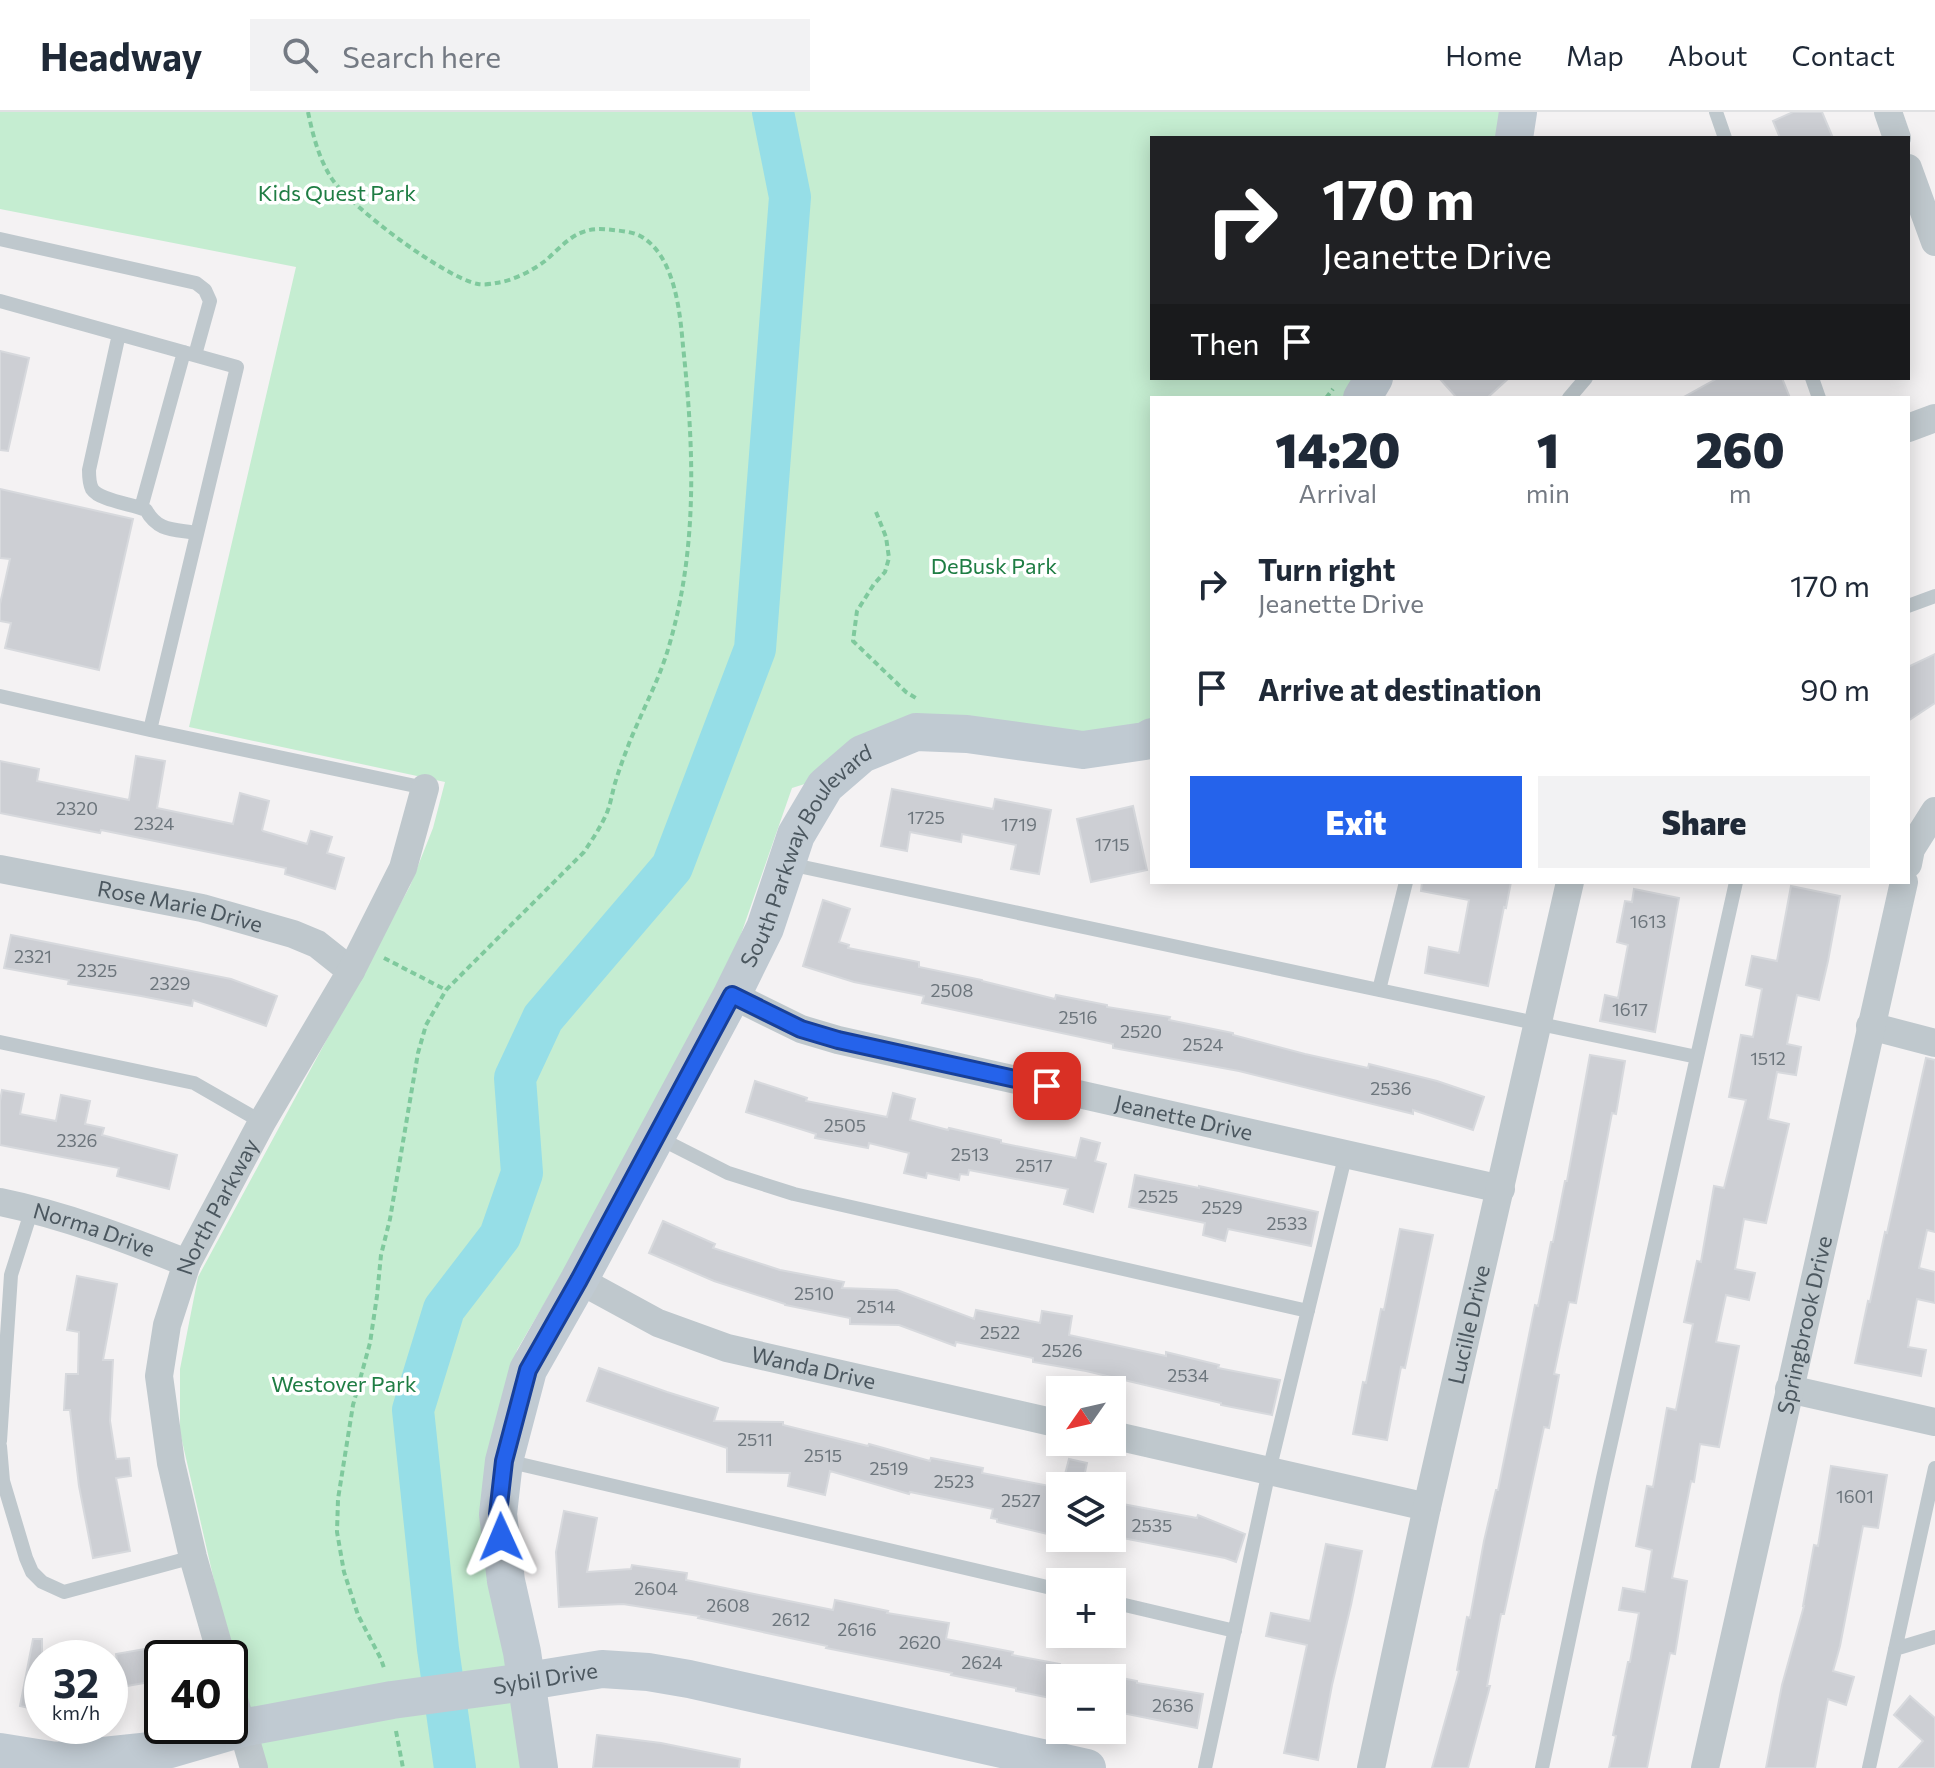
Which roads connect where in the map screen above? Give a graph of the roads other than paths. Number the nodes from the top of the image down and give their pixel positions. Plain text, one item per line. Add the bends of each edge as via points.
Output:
1 (1518, 112) edge
2 (1716, 112) edge
3 (1888, 112) edge
4 (1514, 136) edge
5 (1724, 136) edge
6 (1896, 136) edge
7 (1910, 173) edge
8 (0, 239) edge
9 (1935, 242) edge
10 (0, 301) edge
11 (119, 334) junction
12 (190, 353) junction
13 (1584, 380) edge
14 (1571, 396) edge
15 (1935, 418) edge
16 (1910, 427) edge
17 (141, 508) junction
18 (197, 533) junction
19 (1935, 596) edge
20 (1910, 605) edge
21 (0, 696) edge
22 (150, 730) junction
23 (1150, 738) edge
24 (425, 788) joint
25 (1935, 811) edge
26 (1910, 854) edge
27 (786, 863) junction
28 (0, 869) edge
29 (1406, 884) edge
30 (1570, 884) edge
31 (1736, 884) edge
32 (1904, 884) edge
33 (357, 959) junction
34 (1379, 990) junction
35 (732, 995) junction
36 (1538, 1024) junction
37 (1870, 1026) junction
38 (0, 1042) edge
39 (1935, 1043) edge
40 (1697, 1057) junction
41 (262, 1122) junction
42 (655, 1136) junction
43 (1346, 1153) junction
44 (1501, 1189) junction
45 (0, 1202) edge
46 (32, 1209) junction
47 (187, 1263) junction
48 (579, 1280) junction
49 (1308, 1311) junction
50 (1789, 1389) junction
51 (1046, 1421) edge
52 (1935, 1422) edge
53 (1126, 1438) edge
54 (0, 1443) edge
55 (504, 1461) junction
56 (1935, 1468) edge
57 (1269, 1471) junction
58 (1427, 1507) junction
59 (193, 1557) junction
60 (1046, 1587) edge
61 (1126, 1605) edge
62 (1235, 1631) junction
63 (1935, 1637) edge
64 (217, 1640) edge
65 (1895, 1649) junction
66 (516, 1683) junction
67 (248, 1727) edge
68 (187, 1744) edge
69 (247, 1744) edge
70 (0, 1752) edge
71 (254, 1768) edge
72 (539, 1768) edge
73 (1087, 1768) edge
74 (1205, 1768) edge
75 (1371, 1768) edge
76 (1542, 1768) edge
77 (1705, 1768) edge
78 (1869, 1768) edge

1 - 4 street
2 - 5 lane
3 - 6 street
7 - 9 street
8 - 12 lane via 196,283 210,301
10 - 11 lane
11 - 12 lane
11 - 17 lane via 90,484 101,496
12 - 17 lane
12 - 18 lane via 237,367
13 - 14 lane
15 - 16 street
17 - 18 lane via 156,524
18 - 22 lane
19 - 20 lane
21 - 22 lane
22 - 24 lane
23 - 27 street, South Parkway Boulevard via 1083,750 916,732 862,754 825,786
24 - 33 street, North Parkway via 403,868
25 - 26 street
27 - 34 lane
27 - 35 street, South Parkway Boulevard via 765,928
28 - 33 street, Rose Marie Drive via 202,908
29 - 34 lane
30 - 36 street, Lucille Drive
31 - 40 lane
32 - 37 street, Springbrook Drive
33 - 41 street, North Parkway
34 - 36 lane
35 - 42 street, South Parkway Boulevard
35 - 43 street, Jeanette Drive via 801,1029 838,1040
36 - 40 lane
36 - 44 street, Lucille Drive
37 - 39 street
37 - 50 street, Springbrook Drive
38 - 41 lane via 194,1083
40 - 76 lane
41 - 47 street, North Parkway
42 - 48 street, South Parkway Boulevard
42 - 49 lane via 728,1173 794,1194
43 - 44 street, Jeanette Drive
43 - 49 lane
44 - 58 street, Lucille Drive
45 - 46 street, Norma Drive
46 - 47 street, Norma Drive
46 - 54 lane via 11,1275
47 - 59 street, North Parkway via 167,1325 159,1376 171,1463
48 - 51 street, Wanda Drive via 658,1323 727,1348
48 - 55 street, South Parkway Boulevard via 528,1370
49 - 57 lane
50 - 52 street
50 - 77 street, Springbrook Drive
53 - 57 street
54 - 59 lane via 3,1481 26,1558 42,1582 64,1592
55 - 60 lane
55 - 66 street, South Parkway Boulevard via 498,1514
56 - 65 lane
57 - 58 street
57 - 62 lane
58 - 75 street, Lucille Drive
59 - 64 street, North Parkway
61 - 62 lane
62 - 74 lane
63 - 65 lane
65 - 78 lane
66 - 67 street, Sybil Drive
66 - 72 street, South Parkway Boulevard
66 - 73 street, Sybil Drive via 602,1669 648,1672
68 - 70 street, Sybil Drive via 56,1761
69 - 71 street

